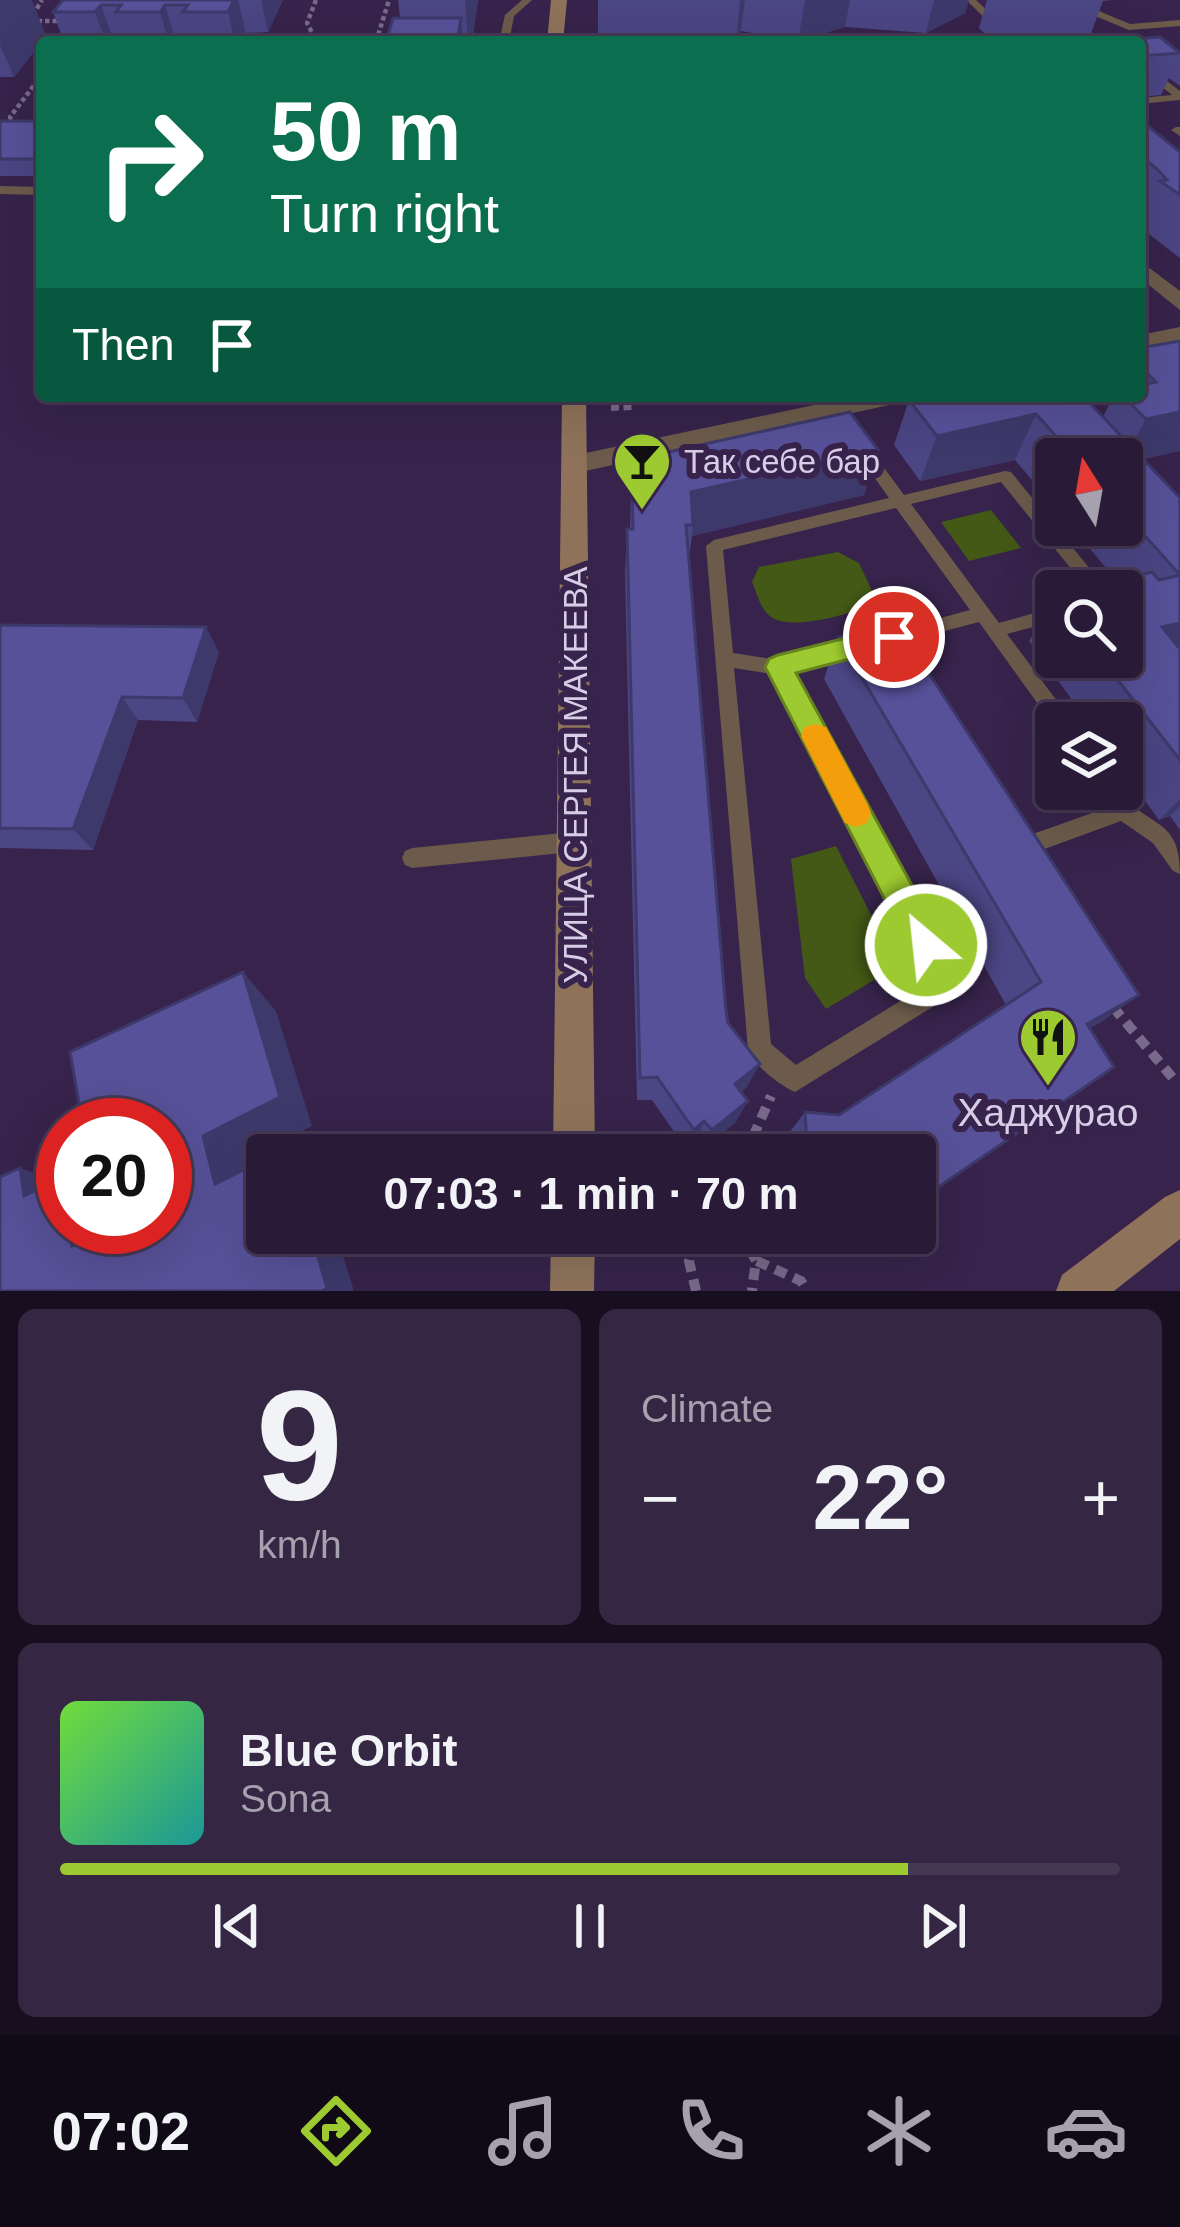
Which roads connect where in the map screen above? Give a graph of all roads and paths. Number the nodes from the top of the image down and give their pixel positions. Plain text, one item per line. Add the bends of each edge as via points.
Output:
1 (42, 0) edge
2 (316, 0) edge
3 (389, 0) edge
4 (527, 0) edge
5 (559, 0) edge
6 (971, 0) edge
7 (1052, 14) dead end
8 (1012, 17) dead end
9 (14, 21) dead end
10 (28, 21) junction
11 (64, 21) dead end
12 (1180, 23) edge
13 (314, 36) edge
14 (378, 36) edge
15 (505, 36) edge
16 (556, 36) edge
17 (1160, 52) edge
18 (1146, 53) edge
19 (1146, 69) edge
20 (36, 83) edge
21 (1180, 97) edge
22 (1146, 100) edge
23 (26, 131) edge
24 (0, 190) edge
25 (36, 191) edge
26 (1146, 272) edge
27 (1180, 303) edge
28 (1180, 334) edge
29 (1146, 341) edge
30 (574, 402) edge
31 (877, 402) edge
32 (632, 407) dead end
33 (611, 408) dead end
34 (838, 416) edge
35 (576, 464) junction
36 (900, 500) junction
37 (1082, 570) edge
38 (979, 615) junction
39 (1035, 620) edge
40 (997, 630) junction
41 (894, 637) junction
42 (906, 657) edge
43 (726, 659) junction
44 (778, 667) junction
45 (1047, 702) edge
46 (1124, 811) joint
47 (572, 842) junction
48 (1015, 851) edge
49 (412, 858) dead end
50 (1180, 864) edge
51 (1108, 1002) edge
52 (783, 1070) junction
53 (1177, 1082) dead end
54 (574, 1134) edge
55 (754, 1134) edge
56 (1180, 1211) edge
57 (573, 1254) edge
58 (689, 1254) edge
59 (754, 1254) edge
60 (757, 1261) junction
61 (572, 1291) edge
62 (696, 1291) edge
63 (752, 1291) edge
64 (807, 1291) edge
65 (1078, 1291) edge

1 - 10 path
2 - 13 path via 307,23
3 - 14 path
4 - 15 lane via 514,9
5 - 16 street
6 - 8 lane via 991,19
7 - 12 lane via 1094,11 1129,27
9 - 10 path
10 - 11 path
17 - 18 street
19 - 21 lane
20 - 23 path via 10,117
21 - 22 lane
24 - 25 lane
26 - 27 street
28 - 29 street
30 - 35 street, УЛИЦА СЕРГЕЯ МАКЕЕВА
31 - 34 street
32 - 33 path
34 - 35 street
34 - 36 lane
35 - 47 street, УЛИЦА СЕРГЕЯ МАКЕЕВА
36 - 37 lane via 1005,476
36 - 38 lane
36 - 43 lane via 714,546
38 - 40 lane
38 - 41 lane
39 - 40 lane
40 - 45 lane
41 - 42 lane
41 - 44 lane
43 - 44 lane
43 - 52 lane via 760,1050
44 - 52 lane via 947,985 795,1080
46 - 48 lane
46 - 50 lane via 1160,836
47 - 49 lane
47 - 54 street, УЛИЦА СЕРГЕЯ МАКЕЕВА
51 - 53 path
52 - 55 path
56 - 65 street
57 - 61 street
58 - 62 path
59 - 60 path
60 - 63 path
60 - 64 path

